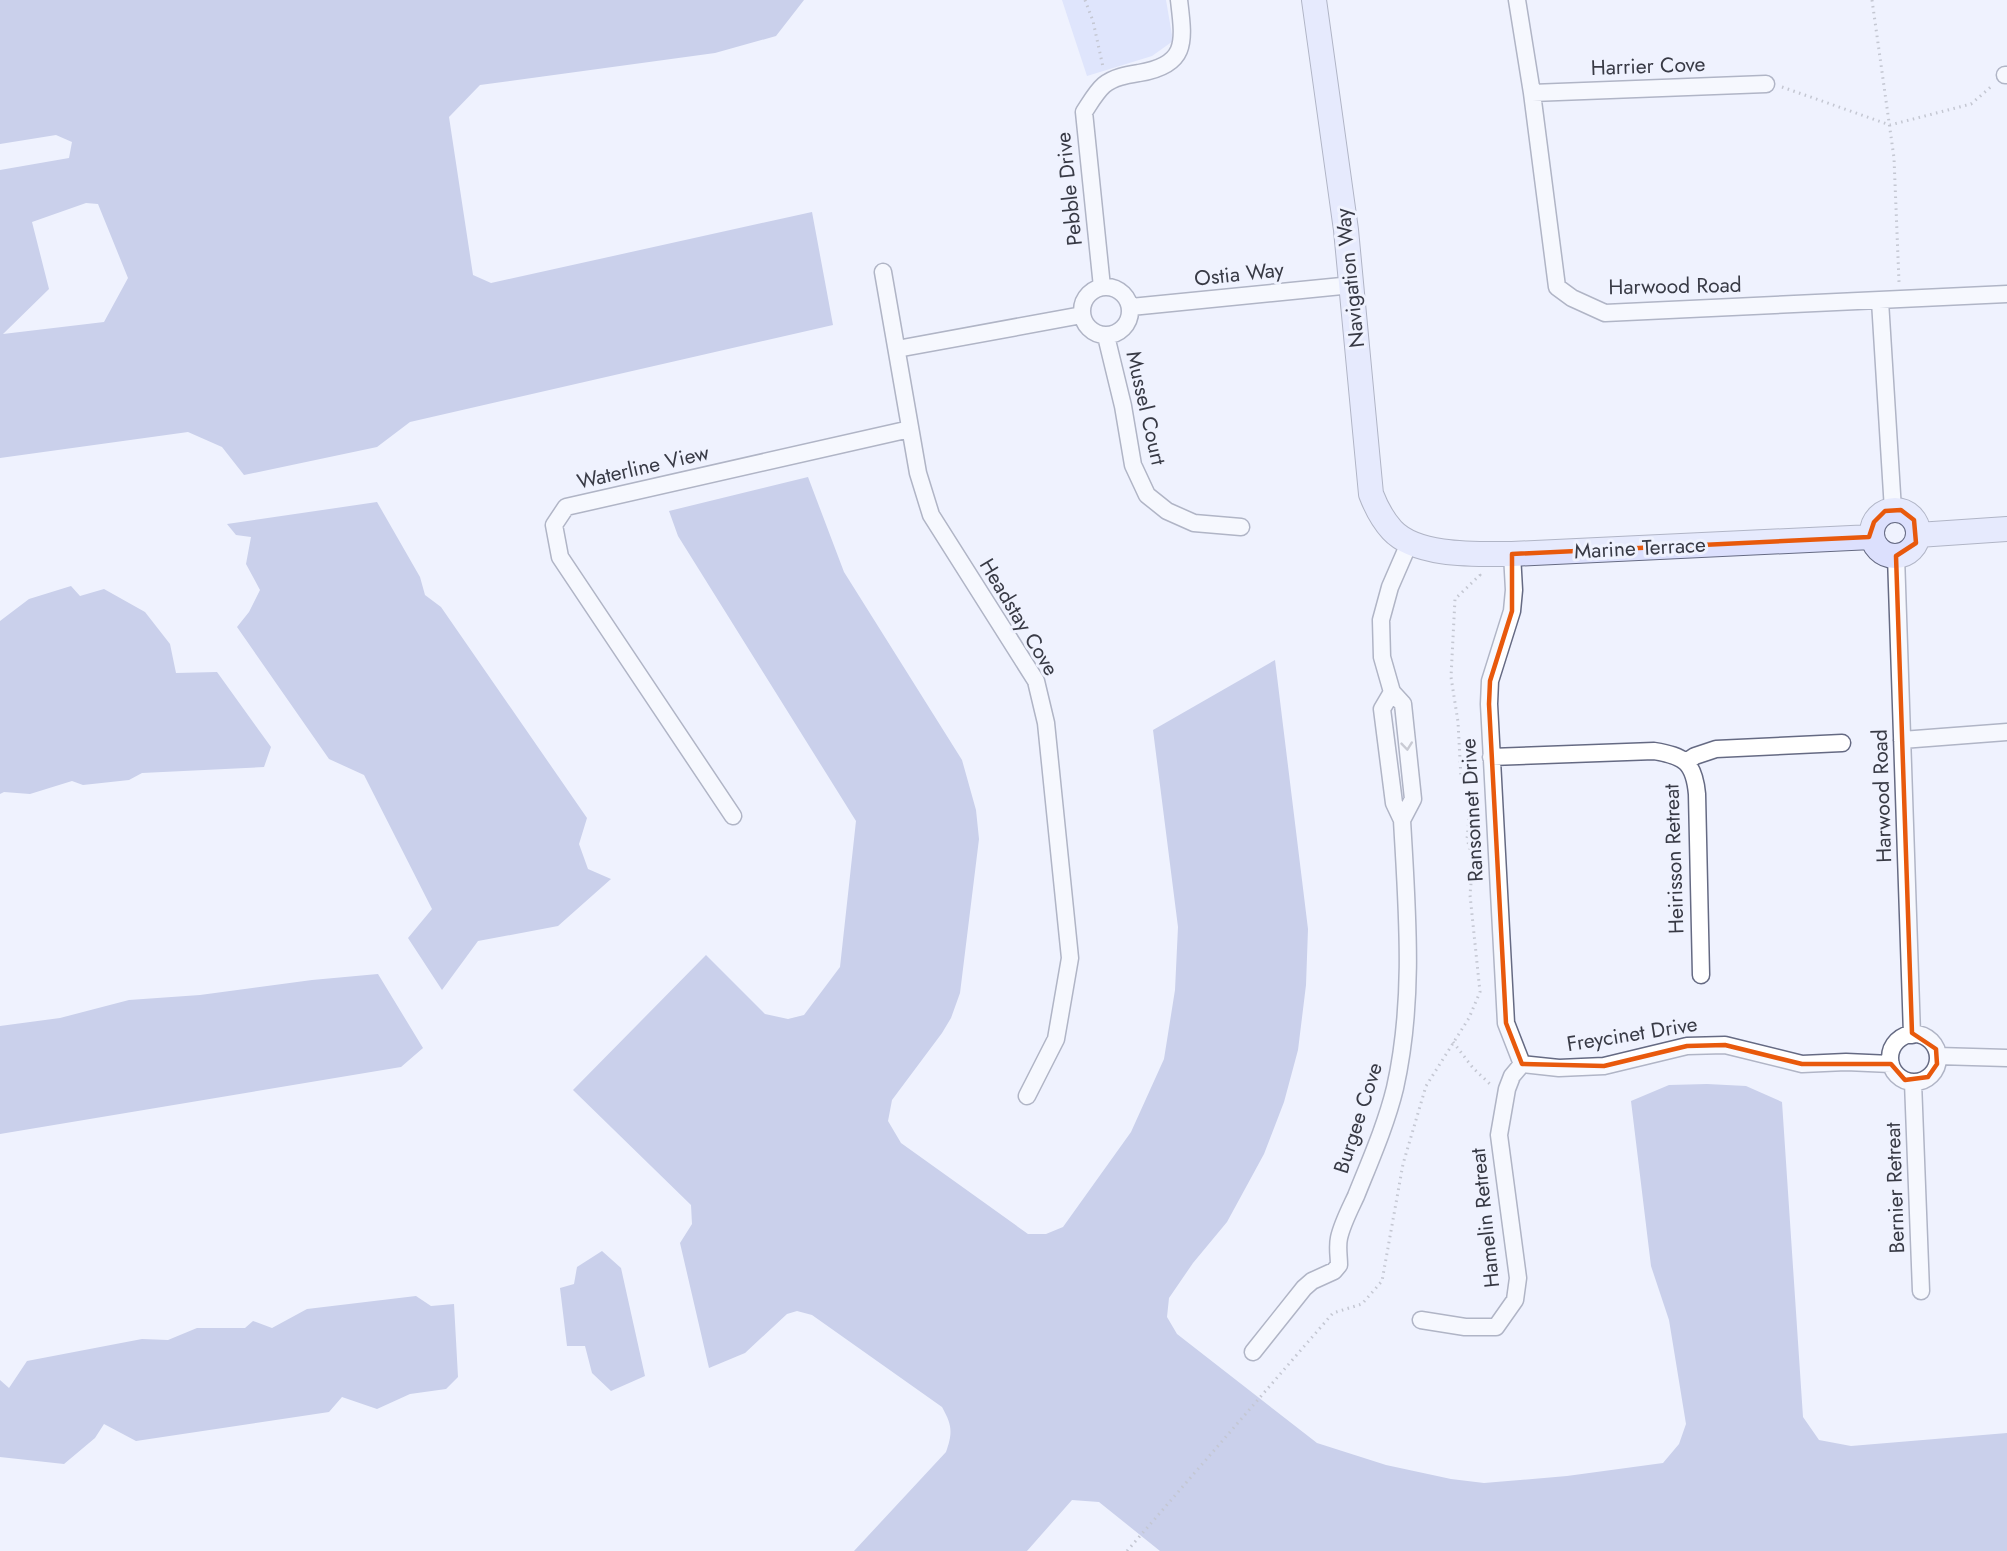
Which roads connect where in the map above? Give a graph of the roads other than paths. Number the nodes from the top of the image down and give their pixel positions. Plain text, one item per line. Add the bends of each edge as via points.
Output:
1 (1179, 0) edge
2 (1314, 0) edge
3 (1517, 0) edge
4 (1766, 84) road end
5 (1532, 93) junction
6 (883, 272) dead end
7 (1352, 285) junction
8 (1102, 287) junction
9 (2007, 294) edge
10 (1880, 301) junction
11 (1131, 308) junction
12 (1082, 315) junction
13 (1106, 336) junction
14 (897, 349) junction
15 (910, 429) junction
16 (1893, 510) junction
17 (1241, 527) dead end
18 (2007, 528) edge
19 (1918, 536) junction
20 (1872, 537) junction
21 (1410, 541) junction
22 (1512, 554) junction
23 (1896, 556) junction
24 (2007, 732) edge
25 (1902, 740) junction
26 (1842, 743) dead end
27 (1491, 756) junction
28 (1686, 762) junction
29 (733, 816) dead end
30 (1701, 975) dead end
31 (1912, 1035) junction
32 (1938, 1056) junction
33 (2007, 1058) edge
34 (1522, 1064) junction
35 (1891, 1064) junction
36 (1913, 1082) junction
37 (1027, 1096) dead end
38 (1921, 1291) dead end
39 (1421, 1320) dead end
40 (1253, 1352) dead end

1 - 8 street, Pebble Drive via 1183,31 1177,56 1164,67 1120,76 1107,83 1084,112
2 - 7 street, Navigation Way
3 - 5 street, Harwood Road
4 - 5 street, Harrier Cove
5 - 10 street, Harwood Road via 1557,287 1572,298 1605,313
6 - 14 street, Headstay Cove
7 - 11 street, Ostia Way
7 - 21 street, Navigation Way via 1371,494 1393,531
8 - 11 street via 1122,293
8 - 12 street via 1089,294
9 - 10 street, Harwood Road
10 - 16 street
11 - 13 street via 1122,330
12 - 13 street via 1090,330
12 - 14 street
13 - 17 street, Mussel Court via 1133,465 1147,495 1167,512 1194,523
14 - 15 street, Headstay Cove
15 - 29 street, Waterline View via 566,507 554,525 560,557
15 - 37 street, Headstay Cove via 931,516 1036,681 1046,723 1070,958 1056,1039
16 - 19 street via 1901,510 1914,520
16 - 20 street via 1885,511 1874,522
18 - 19 street
19 - 23 street via 1911,550
20 - 22 street, Marine Terrace
20 - 23 street via 1878,549
21 - 22 street, Marine Terrace via 1458,554
21 - 40 street, Burgee Cove via 1381,620 1382,657 1392,692 1382,709 1394,802 1402,820 1409,965 1405,1029 1394,1092 1342,1230 1339,1265 1304,1288
22 - 27 street, Ransonnet Drive via 1512,611 1490,681
23 - 25 street, Harwood Road
24 - 25 street
25 - 31 street, Harwood Road
26 - 28 street via 1716,749
27 - 28 street, Heirisson Retreat via 1654,751 1672,754
27 - 34 street, Ransonnet Drive via 1506,1023
28 - 30 street, Heirisson Retreat via 1692,769 1697,794
31 - 32 street via 1926,1038
31 - 35 street via 1895,1044
32 - 33 street
32 - 36 street via 1928,1077
34 - 35 street, Freycinet Drive via 1559,1068 1604,1066 1687,1046 1725,1045 1802,1064
34 - 39 street, Hamelin Retreat via 1512,1076 1499,1135 1518,1278 1515,1300 1497,1328
35 - 36 street via 1899,1077
36 - 38 street, Bernier Retreat

